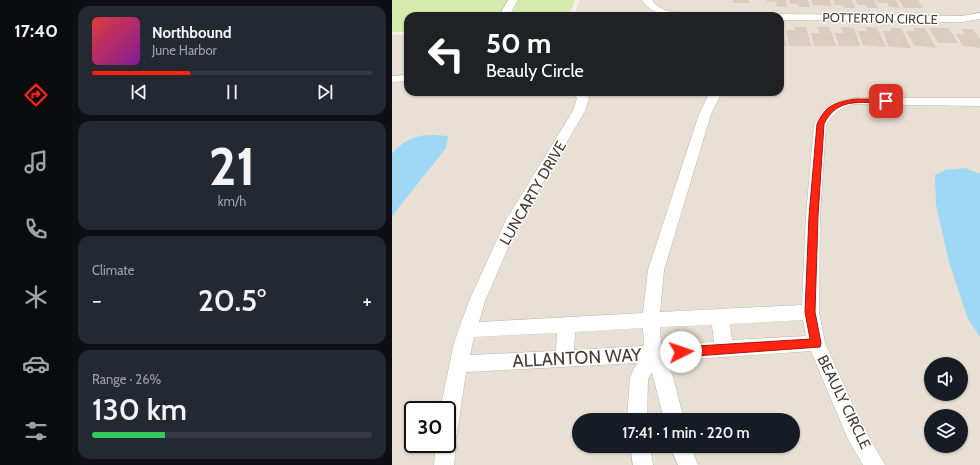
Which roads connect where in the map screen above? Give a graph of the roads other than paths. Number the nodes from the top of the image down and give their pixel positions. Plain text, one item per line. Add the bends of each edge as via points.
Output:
1 (513, 0) edge
2 (647, 0) edge
3 (506, 12) edge
4 (663, 12) edge
5 (980, 16) edge
6 (784, 17) edge
7 (404, 78) edge
8 (392, 79) edge
9 (581, 96) edge
10 (714, 96) edge
11 (980, 102) edge
12 (810, 312) junction
13 (720, 316) junction
14 (651, 319) junction
15 (567, 324) junction
16 (468, 330) junction
17 (816, 343) junction
18 (724, 349) junction
19 (653, 354) junction
20 (564, 359) junction
21 (458, 364) junction
22 (452, 401) edge
23 (638, 413) edge
24 (672, 413) edge
25 (445, 453) edge
26 (641, 453) edge
27 (683, 453) edge
28 (444, 465) edge
29 (643, 465) edge
30 (688, 465) edge
31 (875, 465) edge

1 - 3 street
2 - 4 street via 651,6
5 - 6 street, POTTERTON CIRCLE via 962,19
7 - 8 street
9 - 16 street, LUNCARTY DRIVE via 579,111 511,224 477,301
10 - 14 street via 705,114 656,270
11 - 12 street, BEAULY CIRCLE via 854,101 839,104 826,112 820,124 813,216
12 - 13 street
12 - 17 street, BEAULY CIRCLE
13 - 14 street
13 - 18 street
14 - 15 street
14 - 19 street
15 - 16 street
15 - 20 street
16 - 21 street, LUNCARTY DRIVE
17 - 18 street, ALLANTON WAY
17 - 31 street, BEAULY CIRCLE via 854,430
18 - 19 street, ALLANTON WAY
19 - 20 street, ALLANTON WAY
19 - 23 street via 639,377
19 - 24 street via 664,377
20 - 21 street, ALLANTON WAY
21 - 22 street, LUNCARTY DRIVE
25 - 28 street
26 - 29 street
27 - 30 street

